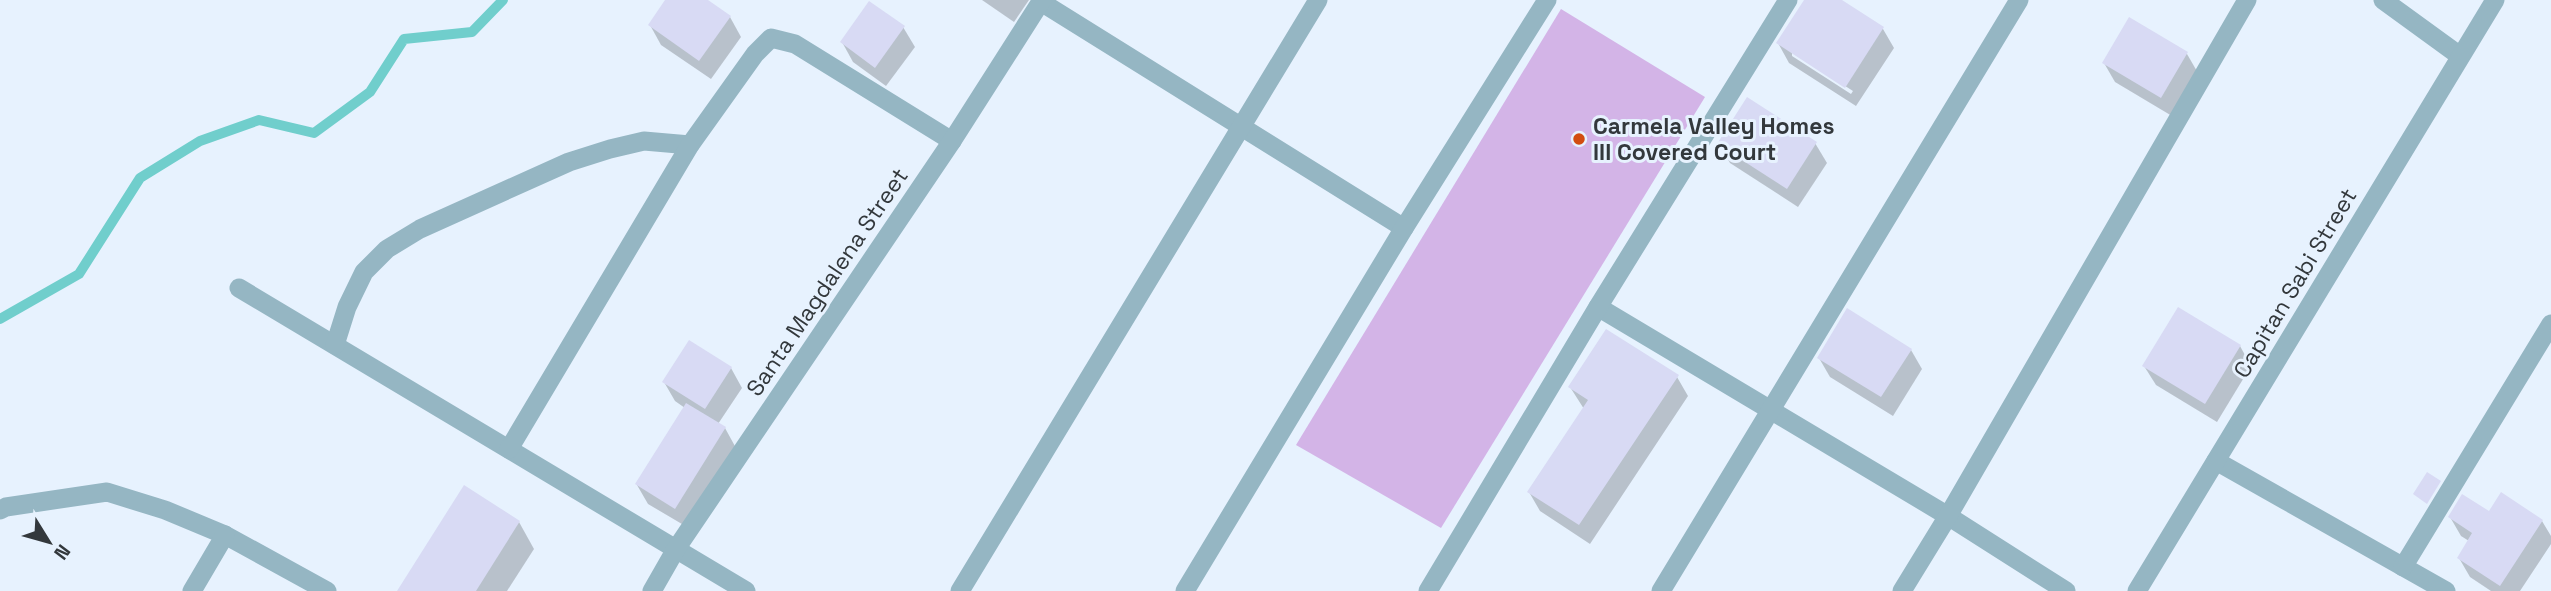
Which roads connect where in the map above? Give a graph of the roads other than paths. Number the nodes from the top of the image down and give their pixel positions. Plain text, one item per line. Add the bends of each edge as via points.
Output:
1 (1318, 0) edge
2 (1547, 0) edge
3 (1788, 0) edge
4 (2019, 0) edge
5 (2247, 0) edge
6 (2383, 0) edge
7 (2495, 0) edge
8 (1042, 1) edge
9 (2460, 56) junction
10 (1239, 127) junction
11 (952, 141) junction
12 (690, 145) junction
13 (1404, 228) junction
14 (239, 288) dead end
15 (1598, 307) junction
16 (2551, 324) edge
17 (335, 345) junction
18 (1771, 411) junction
19 (509, 449) junction
20 (2216, 461) junction
21 (0, 510) edge
22 (1948, 516) junction
23 (225, 535) junction
24 (676, 549) junction
25 (2403, 567) junction
26 (192, 591) edge
27 (327, 591) edge
28 (652, 591) edge
29 (746, 591) edge
30 (960, 591) edge
31 (1185, 591) edge
32 (1428, 591) edge
33 (1661, 591) edge
34 (1902, 591) edge
35 (2066, 591) edge
36 (2137, 591) edge
37 (2445, 591) edge

1 - 10 street
2 - 13 street
3 - 15 street
4 - 18 street
5 - 22 street
6 - 9 street
7 - 9 street, Capitan Sabi Street
8 - 10 street
8 - 11 street, Santa Magdalena Street
9 - 20 street, Capitan Sabi Street
10 - 13 street
10 - 30 street
11 - 12 street via 796,44 771,38
11 - 24 street, Santa Magdalena Street
12 - 17 street via 644,141 610,149 569,162 420,229 387,249 363,272
12 - 19 street
13 - 31 street
14 - 17 street
15 - 18 street
15 - 32 street
16 - 25 street
17 - 19 street
18 - 22 street
18 - 33 street
19 - 24 street
20 - 25 street
20 - 36 street, Capitan Sabi Street
21 - 23 street via 107,492
22 - 34 street
22 - 35 street
23 - 26 street
23 - 27 street
24 - 28 street, Santa Magdalena Street
24 - 29 street
25 - 37 street

